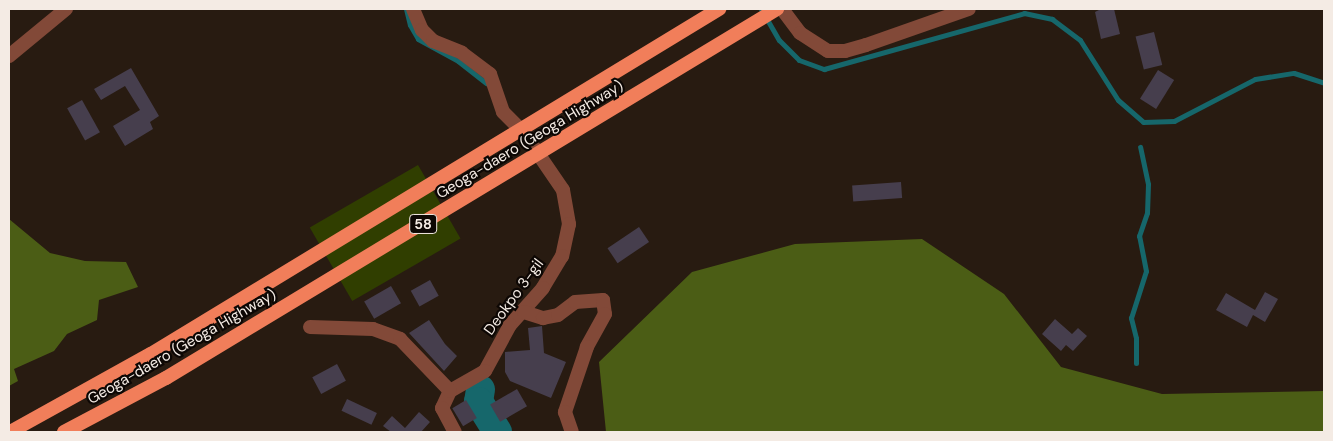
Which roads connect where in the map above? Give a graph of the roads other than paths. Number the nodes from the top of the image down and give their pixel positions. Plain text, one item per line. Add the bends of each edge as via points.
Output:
1 (66, 9) edge
2 (413, 9) edge
3 (719, 9) edge
4 (777, 9) edge
5 (782, 9) edge
6 (969, 9) edge
7 (9, 56) edge
8 (524, 312) junction
9 (310, 327) dead end
10 (450, 391) junction
11 (10, 432) edge
12 (64, 432) edge
13 (455, 432) edge
14 (572, 432) edge

1 - 7 street
2 - 8 street, Deokpo 3-gil via 422,30 433,41 462,53 490,74 503,112 524,133 563,190 569,224 562,256
3 - 11 highway, Geoga-daero (Geoga Highway) / 58, bridge via 159,348
4 - 12 highway, Geoga-daero (Geoga Highway) / 58, bridge via 166,378
5 - 6 street via 800,33 828,51 845,51
8 - 10 street, Deokpo 3-gil via 510,325 486,371
8 - 14 street via 543,318 558,315 575,302 603,300 605,314 587,347 565,412
9 - 10 street via 373,330 400,339
10 - 13 street via 442,408

